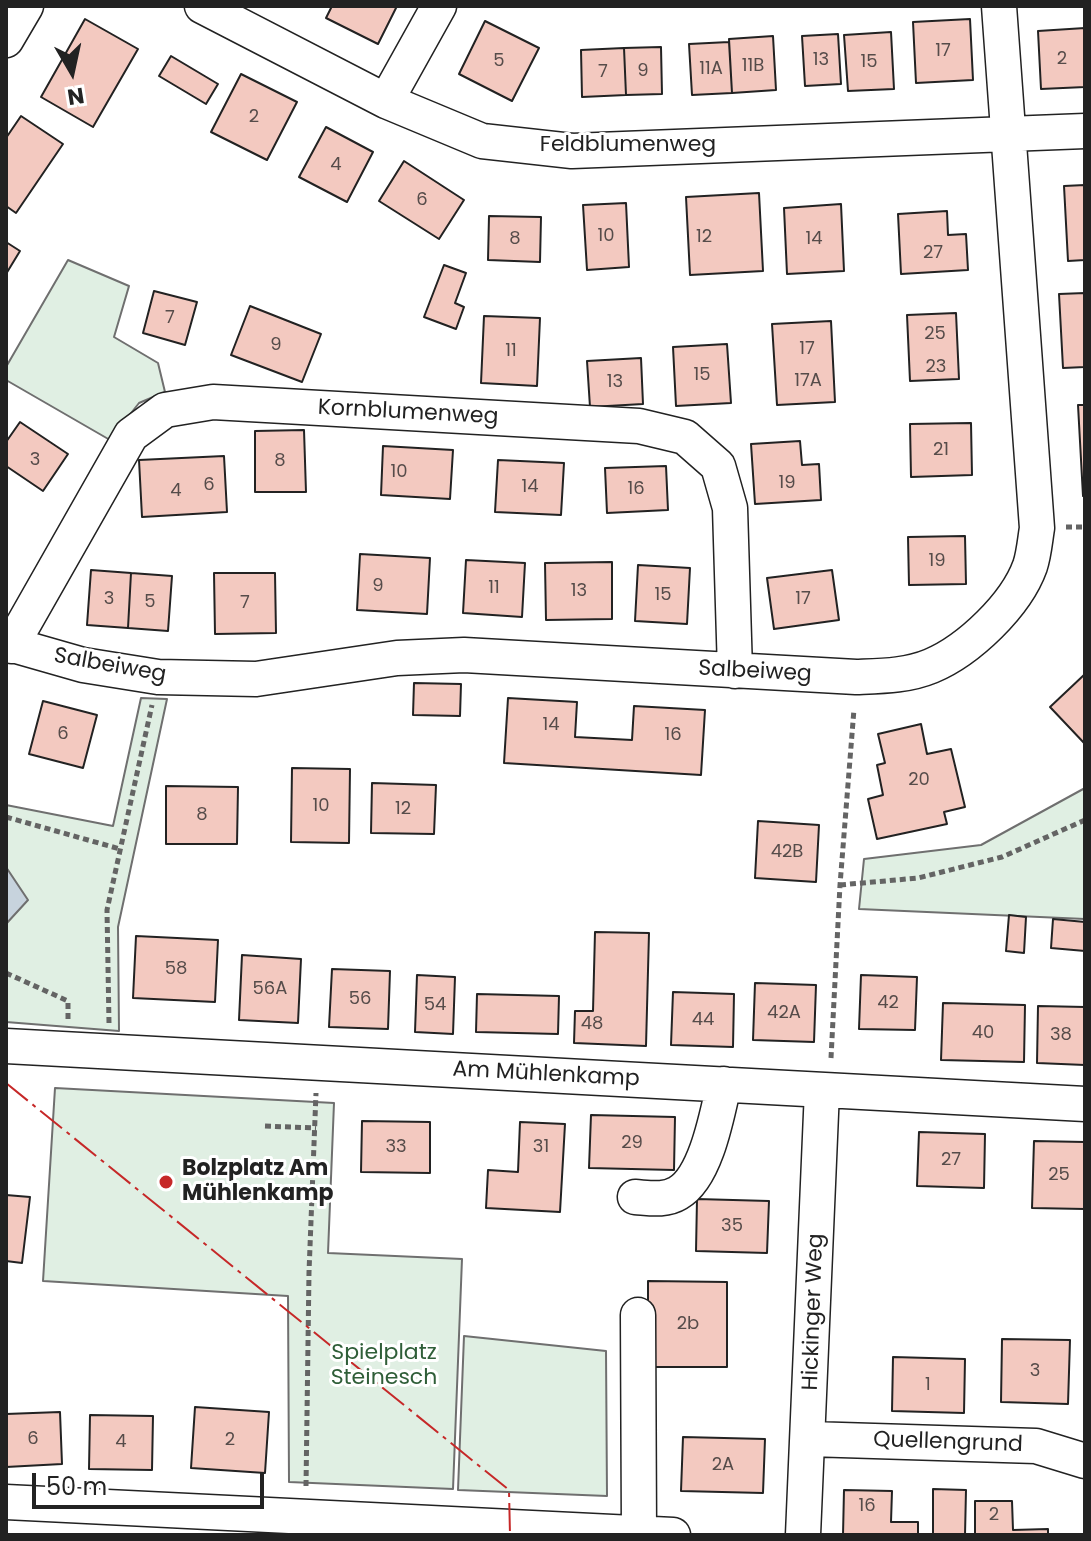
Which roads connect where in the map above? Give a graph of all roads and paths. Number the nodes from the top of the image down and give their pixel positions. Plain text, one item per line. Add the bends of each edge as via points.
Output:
1 (26, 6) edge
2 (202, 6) edge
3 (439, 6) edge
4 (999, 6) edge
5 (6, 40) edge
6 (386, 101) junction
7 (1085, 131) edge
8 (1008, 134) junction
9 (8, 645) edge
10 (735, 671) junction
11 (158, 677) junction
12 (856, 677) junction
13 (6, 817) edge
14 (1085, 820) edge
15 (120, 849) junction
16 (840, 885) junction
17 (6, 973) edge
18 (6, 1046) edge
19 (68, 1050) junction
20 (109, 1051) junction
21 (317, 1063) junction
22 (724, 1084) junction
23 (822, 1090) junction
24 (1085, 1104) edge
25 (265, 1126) dead end
26 (316, 1128) junction
27 (635, 1197) dead end
28 (638, 1315) dead end
29 (809, 1439) junction
30 (1085, 1461) edge
31 (6, 1502) edge
32 (306, 1525) edge
33 (639, 1533) junction
34 (673, 1535) edge
35 (803, 1535) edge

1 - 5 street
2 - 6 street, Feldblumenweg
3 - 6 street
4 - 8 street, Salbeiweg
6 - 8 street, Feldblumenweg via 482,141 572,151
7 - 8 street, Feldblumenweg
8 - 12 street, Salbeiweg via 1037,528 1030,566 1011,601 969,644 931,666 895,676
9 - 10 street, Kornblumenweg via 131,435 165,410 213,402 639,426 685,437 718,466 730,508
9 - 11 street, Salbeiweg
10 - 11 street, Salbeiweg via 464,655 397,658 256,679
10 - 12 street, Salbeiweg
11 - 15 path
12 - 16 path
13 - 15 path
14 - 16 path via 1002,857 918,878
15 - 20 path via 107,910
16 - 23 path via 834,1049
17 - 19 path via 68,1001
18 - 19 street, Am Mühlenkamp
19 - 20 street, Am Mühlenkamp
20 - 21 street, Am Mühlenkamp
21 - 22 street, Am Mühlenkamp
21 - 26 path
22 - 23 street, Am Mühlenkamp
22 - 27 street via 695,1180 677,1194
23 - 24 street, Am Mühlenkamp
23 - 29 street, Hickinger Weg
25 - 26 path
26 - 32 path
28 - 33 street
29 - 30 street, Quellengrund via 1036,1446
29 - 35 street, Hickinger Weg
31 - 32 street
32 - 33 street
33 - 34 street

